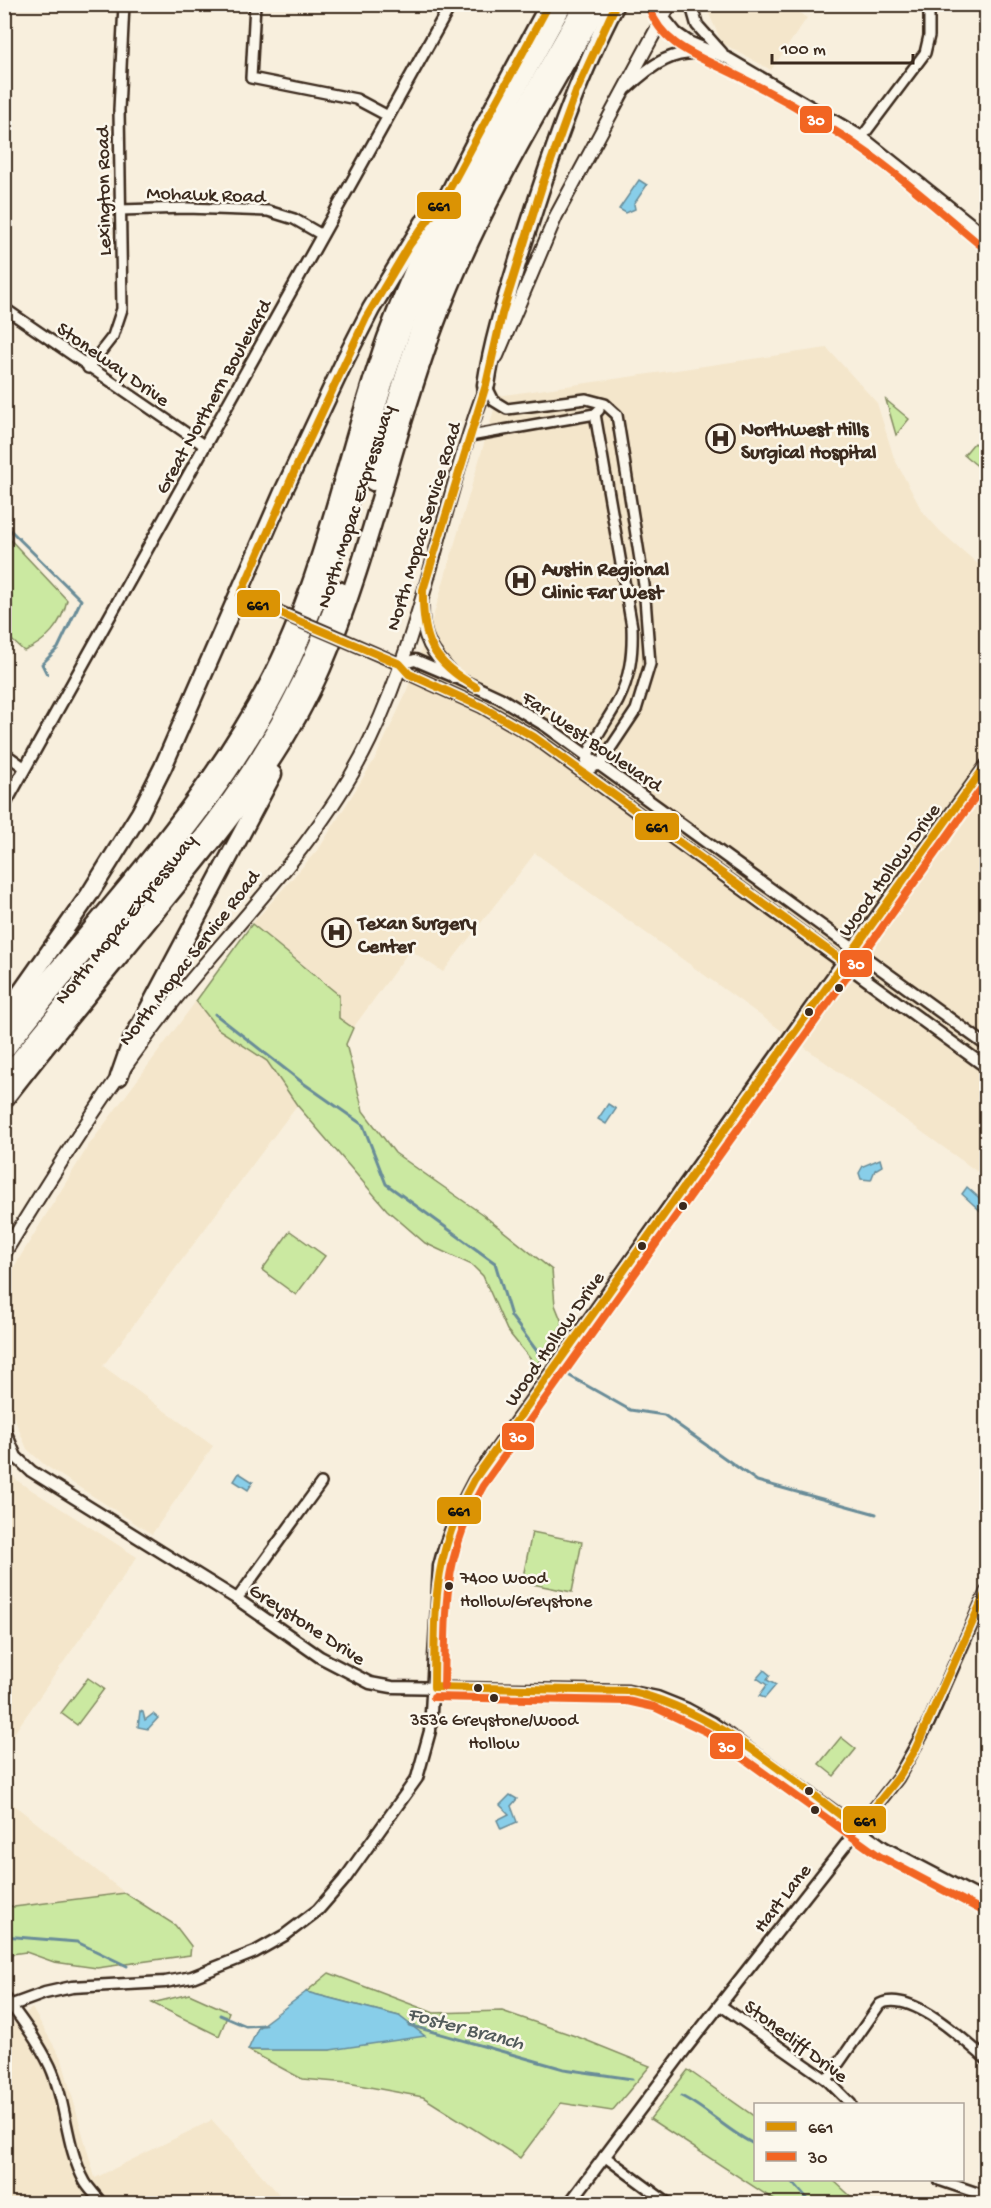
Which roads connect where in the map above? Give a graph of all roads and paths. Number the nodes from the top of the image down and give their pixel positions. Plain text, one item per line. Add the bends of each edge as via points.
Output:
1 (124, 4) edge
2 (255, 4) edge
3 (451, 4) edge
4 (549, 4) edge
5 (564, 4) edge
6 (583, 4) edge
7 (600, 4) edge
8 (616, 4) edge
9 (670, 4) edge
10 (691, 4) edge
11 (929, 4) edge
12 (661, 10) edge
13 (729, 59) junction
14 (622, 93) junction
15 (388, 116) junction
16 (862, 137) junction
17 (444, 199) junction
18 (120, 210) junction
19 (322, 235) junction
20 (987, 236) edge
21 (4, 308) edge
22 (433, 329) junction
23 (88, 368) junction
24 (486, 385) junction
25 (605, 404) junction
26 (393, 410) junction
27 (595, 414) junction
28 (470, 436) junction
29 (205, 446) junction
30 (644, 585) junction
31 (423, 590) junction
32 (626, 593) junction
33 (248, 599) junction
34 (400, 664) junction
35 (455, 676) junction
36 (292, 727) junction
37 (4, 753) edge
38 (586, 754) junction
39 (600, 764) junction
40 (987, 765) edge
41 (25, 768) junction
42 (584, 772) junction
43 (4, 806) edge
44 (854, 947) junction
45 (843, 961) junction
46 (4, 1016) edge
47 (4, 1032) edge
48 (987, 1045) edge
49 (4, 1052) edge
50 (987, 1068) edge
51 (119, 1077) junction
52 (4, 1079) edge
53 (4, 1100) edge
54 (4, 1254) edge
55 (4, 1428) edge
56 (321, 1484) dead end
57 (987, 1592) edge
58 (237, 1599) junction
59 (434, 1687) junction
60 (858, 1828) junction
61 (987, 1901) edge
62 (6, 2003) edge
63 (720, 2005) junction
64 (987, 2059) edge
65 (827, 2080) junction
66 (850, 2103) edge
67 (604, 2156) junction
68 (942, 2181) edge
69 (987, 2196) edge
70 (102, 2204) edge
71 (569, 2204) edge
72 (669, 2204) edge

1 - 18 street, Lexington Road
2 - 15 street via 251,78 356,99
3 - 15 street, Great Northern Boulevard
4 - 17 highway, North Mopac Expressway
5 - 49 highway via 464,190 417,292 389,369 320,594 270,704 213,795
6 - 26 highway via 461,228 412,345
7 - 22 highway, North Mopac Expressway via 491,200 458,266
8 - 24 highway via 570,105 547,169 506,299
9 - 12 main road, North Mopac Service Road
10 - 13 street via 705,37
11 - 16 street via 925,53
12 - 13 street via 676,33
12 - 14 main road, North Mopac Service Road
13 - 14 street via 688,52 672,56 650,66
13 - 16 street
14 - 24 main road, North Mopac Service Road via 556,216
15 - 19 street, Great Northern Boulevard
16 - 20 street
17 - 33 highway via 424,222 351,348 284,492
17 - 47 highway, North Mopac Expressway via 386,340 306,596 269,682 242,730 188,808
18 - 19 street, Mohawk Road via 268,211 294,219
18 - 23 street, Lexington Road via 122,309 113,336
19 - 29 street, Great Northern Boulevard
21 - 23 street, Stoneway Drive
22 - 26 highway via 416,354
22 - 36 highway, North Mopac Expressway via 344,608 322,668
23 - 29 street, Stoneway Drive
24 - 25 street via 494,401 507,409 586,399
24 - 28 main road, North Mopac Service Road
25 - 27 street
25 - 30 street via 617,415
26 - 52 highway via 338,594 314,653 271,737 208,828
27 - 28 street
27 - 32 street
28 - 31 main road, North Mopac Service Road
29 - 41 street, Great Northern Boulevard
30 - 32 street
30 - 39 street via 650,664 636,710
31 - 34 main road, North Mopac Service Road
31 - 35 main road via 426,639 435,656
32 - 38 street via 632,627 631,666 619,700
33 - 34 street, Far West Boulevard, bridge
33 - 46 highway via 135,821 89,895
34 - 35 street, Far West Boulevard via 415,660
34 - 42 street, Far West Boulevard via 409,674 482,707 534,737
34 - 51 main road, North Mopac Service Road via 369,741 327,810
35 - 38 street, Far West Boulevard via 500,698
36 - 51 highway via 278,765 132,1040
36 - 53 highway, North Mopac Expressway via 218,837
37 - 41 street
38 - 39 street, Far West Boulevard
38 - 42 street
39 - 42 street
39 - 44 street, Far West Boulevard
40 - 44 street, Wood Hollow Drive
41 - 43 street, Great Northern Boulevard
42 - 45 street, Far West Boulevard
44 - 45 street, Wood Hollow Drive
44 - 48 street, Far West Boulevard
45 - 50 street, Far West Boulevard
45 - 59 street, Wood Hollow Drive via 474,1480 457,1512 439,1566
51 - 54 main road, North Mopac Service Road
55 - 58 street, Greystone Drive via 16,1457 31,1471
56 - 58 street
57 - 60 street, Hart Lane via 915,1750
58 - 59 street, Greystone Drive via 351,1675 392,1687
59 - 60 street, Greystone Drive via 600,1689 657,1697 713,1723
59 - 62 street, Wood Hollow Drive via 430,1731 417,1778 344,1880 318,1910 285,1935 255,1953 192,1977 72,1988
60 - 61 street, Greystone Drive via 885,1848
60 - 63 street, Hart Lane
62 - 70 street via 33,2035 50,2067 70,2145 85,2182
63 - 65 street, Stonecliff Drive
63 - 67 street, Hart Lane
64 - 65 street via 945,2024 901,2001 888,2000 880,2004
65 - 66 street, Stonecliff Drive
67 - 71 street, Hart Lane
67 - 72 street
68 - 69 street

